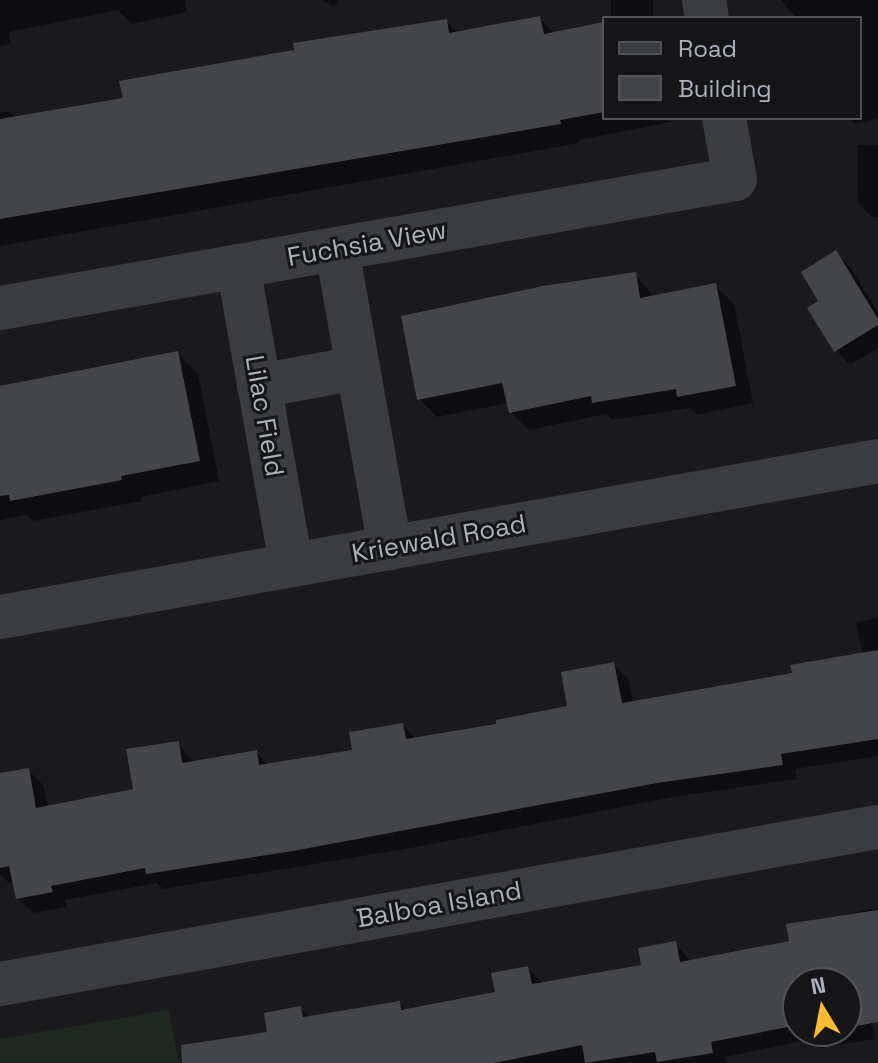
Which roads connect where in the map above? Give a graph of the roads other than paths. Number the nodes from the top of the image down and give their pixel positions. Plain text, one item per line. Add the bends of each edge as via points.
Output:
1 (724, 120) edge
2 (337, 250) junction
3 (238, 266) junction
4 (0, 308) edge
5 (358, 368) junction
6 (259, 386) junction
7 (878, 461) edge
8 (390, 548) junction
9 (291, 565) junction
10 (0, 617) edge
11 (878, 827) edge
12 (0, 984) edge

1 - 2 street, Fuchsia View via 735,179
2 - 3 street, Fuchsia View
2 - 5 street
3 - 4 street, Fuchsia View
3 - 6 street, Lilac Field
5 - 6 street
5 - 8 street
6 - 9 street, Lilac Field
7 - 8 street, Kriewald Road
8 - 9 street, Kriewald Road
9 - 10 street, Kriewald Road
11 - 12 street, Balboa Island

